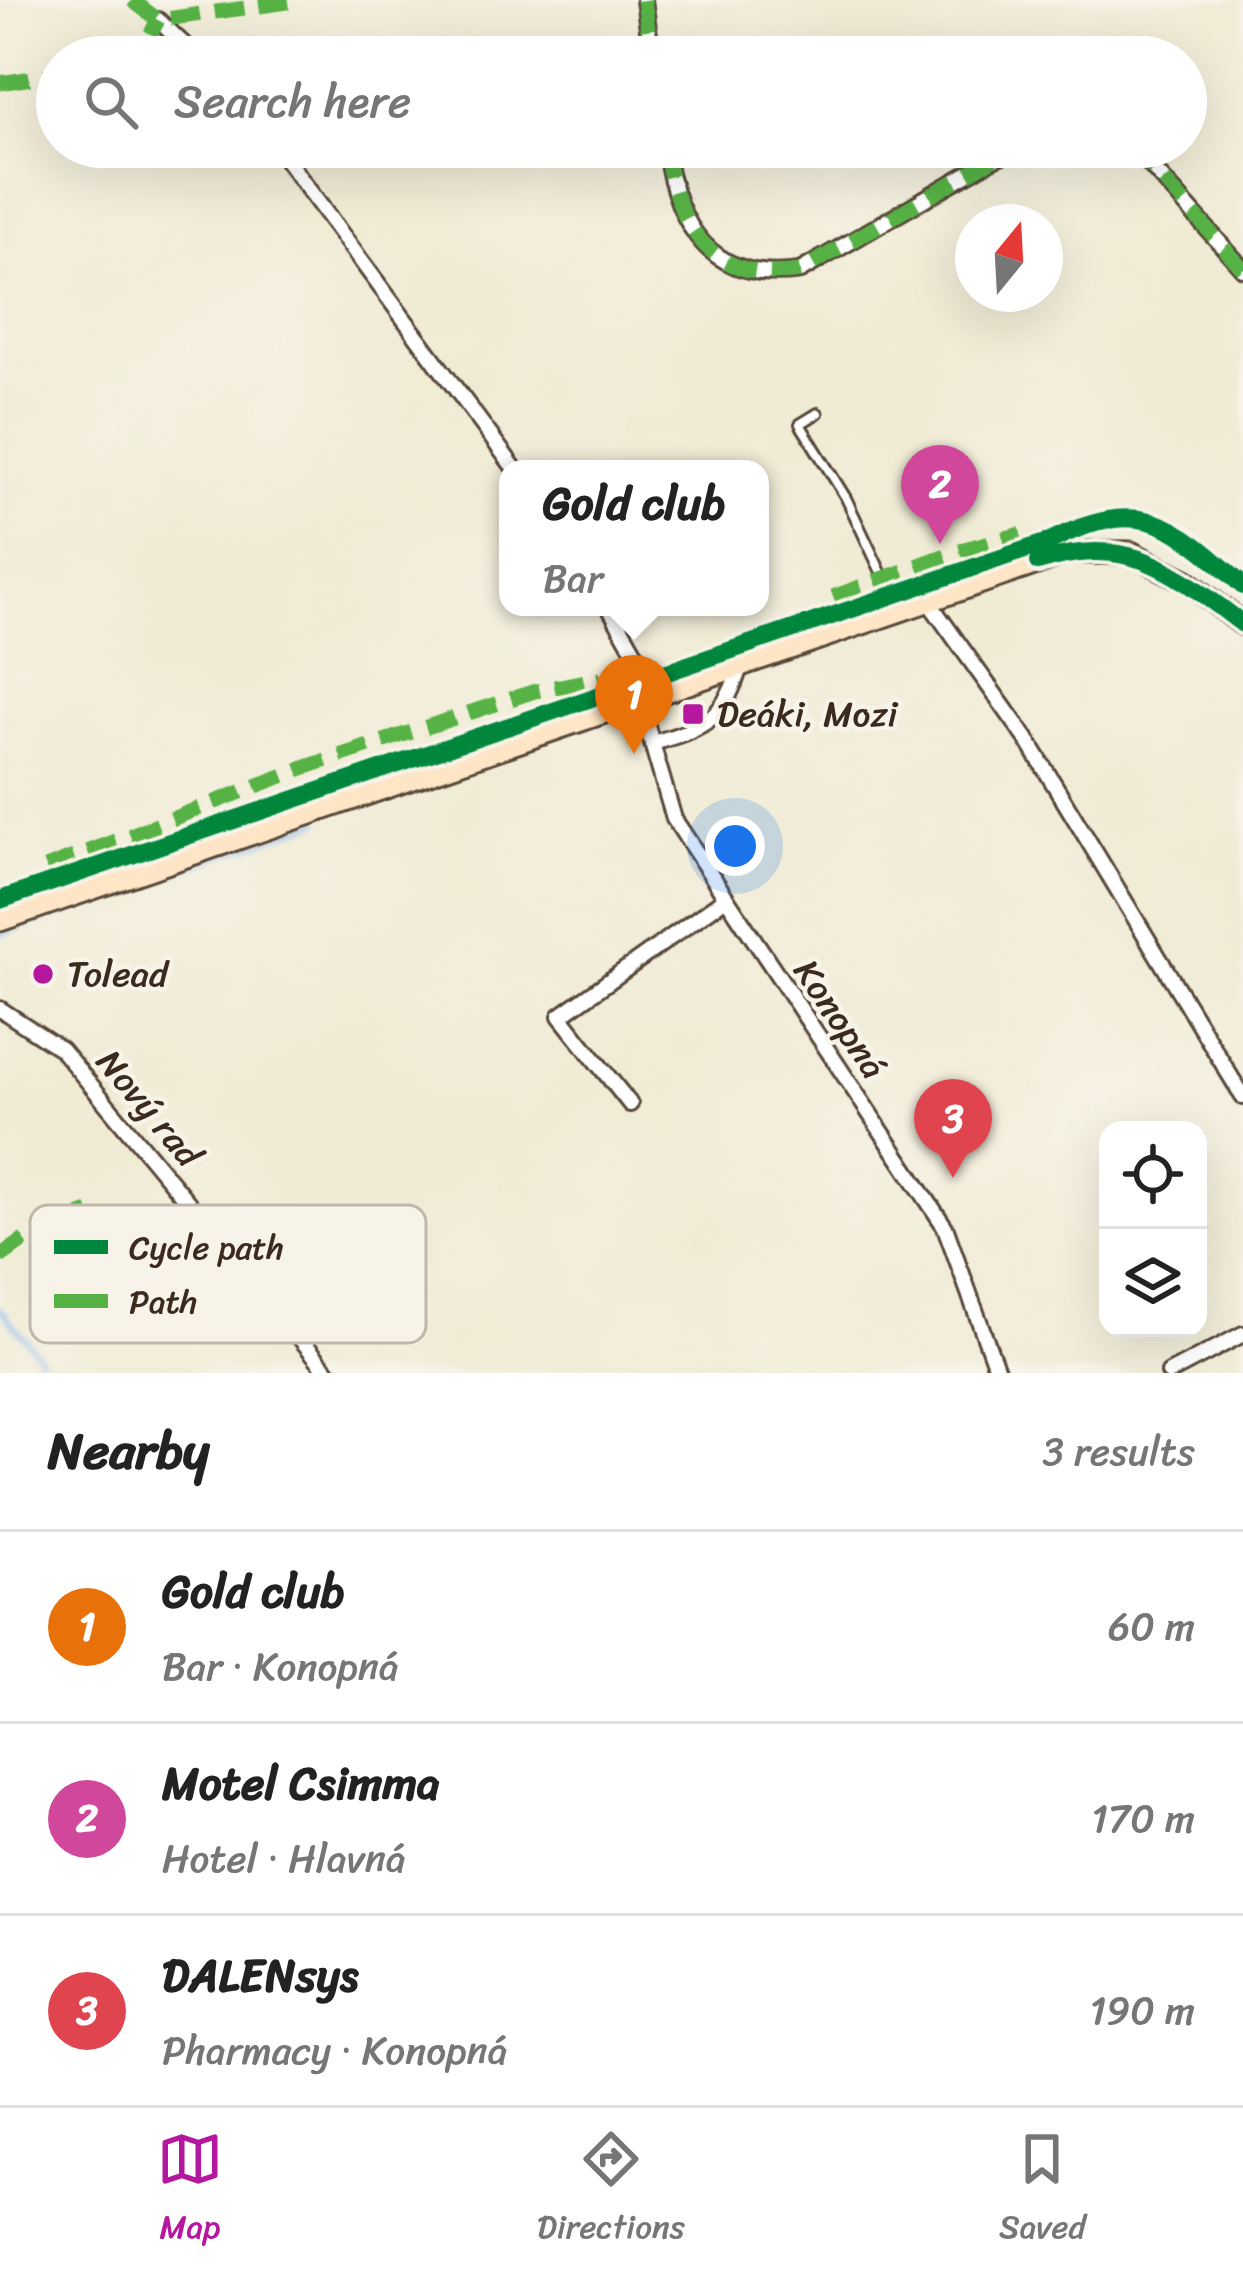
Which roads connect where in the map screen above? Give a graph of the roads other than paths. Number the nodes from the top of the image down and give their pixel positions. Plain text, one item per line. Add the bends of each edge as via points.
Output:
1 (644, 0) edge
2 (158, 20) dead end
3 (175, 36) edge
4 (649, 36) edge
5 (292, 168) edge
6 (671, 168) edge
7 (977, 168) edge
8 (1154, 168) edge
9 (1243, 269) edge
10 (818, 413) dead end
11 (507, 460) edge
12 (926, 598) junction
13 (898, 608) junction
14 (614, 616) edge
15 (1243, 624) edge
16 (742, 662) junction
17 (644, 695) junction
18 (653, 743) junction
19 (723, 899) junction
20 (0, 920) edge
21 (0, 1009) edge
22 (1243, 1096) edge
23 (630, 1105) dead end
24 (190, 1205) edge
25 (1243, 1334) edge
26 (304, 1343) edge
27 (329, 1373) edge
28 (998, 1373) edge
29 (1169, 1373) edge

1 - 4 street
2 - 3 street
5 - 11 street
6 - 7 street via 690,230 739,270 770,275 800,271
8 - 9 street
10 - 13 lane via 800,424
12 - 13 street
12 - 15 street via 1069,552 1131,553
12 - 22 street via 1028,741
13 - 16 street
14 - 17 street, Konopná via 649,677
16 - 17 street
16 - 18 street via 712,721
17 - 18 street, Konopná
17 - 20 street
18 - 19 street, Konopná via 674,819
19 - 23 street via 560,1016
19 - 28 street, Konopná via 945,1227
21 - 24 street, Nový rad via 61,1049
25 - 29 street
26 - 27 street, Nový rad

